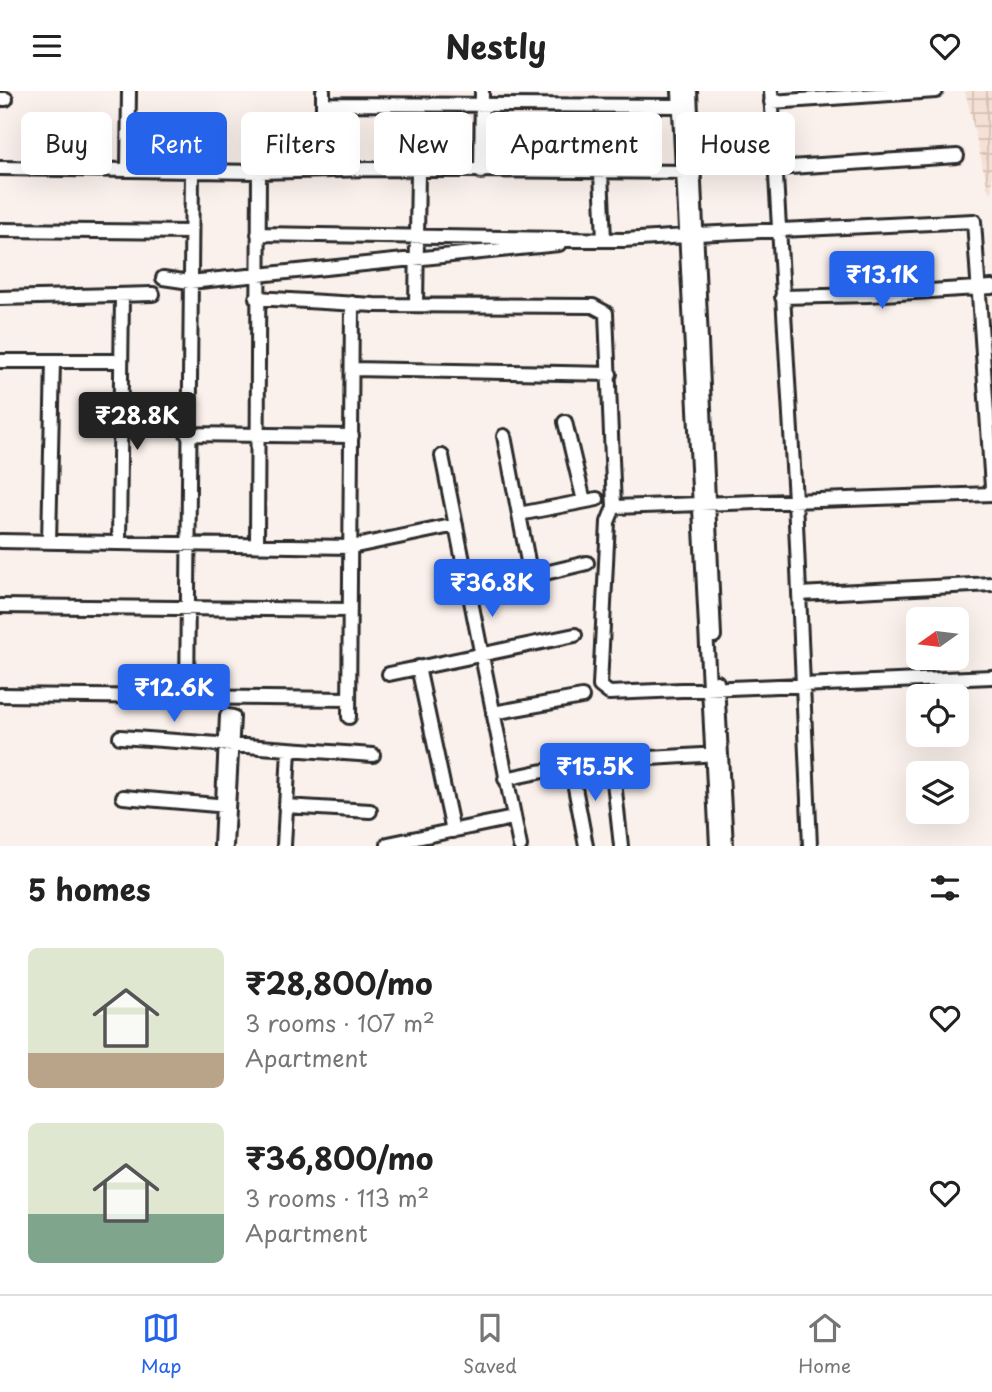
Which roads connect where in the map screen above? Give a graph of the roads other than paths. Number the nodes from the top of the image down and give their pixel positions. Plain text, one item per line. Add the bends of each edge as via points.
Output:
1 (129, 91) edge
2 (482, 91) edge
3 (679, 91) edge
4 (690, 91) edge
5 (936, 92) edge
6 (771, 97) edge
7 (323, 98) edge
8 (481, 106) junction
9 (680, 106) junction
10 (129, 112) edge
11 (681, 112) edge
12 (689, 112) edge
13 (957, 156) dead end
14 (795, 167) edge
15 (0, 168) edge
16 (126, 168) edge
17 (472, 172) edge
18 (481, 172) junction
19 (486, 172) edge
20 (192, 175) edge
21 (259, 175) edge
22 (418, 175) edge
23 (601, 175) edge
24 (688, 175) edge
25 (775, 175) edge
26 (0, 230) edge
27 (779, 231) junction
28 (191, 232) junction
29 (258, 234) junction
30 (691, 235) junction
31 (416, 236) junction
32 (587, 239) junction
33 (604, 239) junction
34 (416, 260) junction
35 (257, 276) junction
36 (163, 278) dead end
37 (190, 282) junction
38 (985, 288) edge
39 (153, 294) dead end
40 (122, 295) junction
41 (782, 297) junction
42 (0, 298) edge
43 (257, 298) junction
44 (352, 303) junction
45 (416, 305) junction
46 (0, 361) edge
47 (53, 361) junction
48 (121, 361) junction
49 (353, 369) junction
50 (610, 374) junction
51 (565, 422) dead end
52 (187, 434) junction
53 (257, 435) junction
54 (352, 436) junction
55 (504, 436) dead end
56 (442, 456) dead end
57 (992, 487) edge
58 (992, 494) edge
59 (795, 500) junction
60 (704, 502) junction
61 (614, 507) junction
62 (519, 514) junction
63 (456, 525) junction
64 (0, 541) edge
65 (50, 542) junction
66 (119, 542) junction
67 (187, 543) junction
68 (257, 544) junction
69 (351, 547) junction
70 (587, 563) dead end
71 (531, 577) junction
72 (992, 583) edge
73 (469, 591) junction
74 (799, 594) junction
75 (0, 606) edge
76 (187, 609) junction
77 (350, 610) junction
78 (575, 635) dead end
79 (482, 654) junction
80 (418, 667) junction
81 (389, 674) dead end
82 (992, 677) edge
83 (803, 686) junction
84 (713, 689) junction
85 (0, 695) edge
86 (187, 697) junction
87 (582, 697) dead end
88 (349, 699) junction
89 (493, 713) junction
90 (349, 717) dead end
91 (120, 737) dead end
92 (229, 746) junction
93 (289, 750) junction
94 (717, 754) junction
95 (373, 755) dead end
96 (601, 759) dead end
97 (571, 766) junction
98 (505, 779) junction
99 (123, 797) dead end
100 (226, 805) junction
101 (285, 806) junction
102 (370, 811) dead end
103 (513, 818) junction
104 (453, 831) junction
105 (388, 844) dead end
106 (221, 846) edge
107 (226, 846) edge
108 (284, 846) edge
109 (520, 846) edge
110 (586, 846) edge
111 (621, 846) edge
112 (717, 846) edge
113 (726, 846) edge
114 (810, 846) edge

1 - 10 street
2 - 8 street
3 - 9 street
4 - 12 street
5 - 6 street
7 - 8 street
8 - 9 street
8 - 18 street
9 - 11 street
13 - 14 street
15 - 16 street
17 - 18 street
18 - 19 street
20 - 28 street
21 - 29 street
22 - 31 street
23 - 33 street
24 - 30 street
25 - 27 street
26 - 28 street
27 - 30 street
27 - 38 street via 974,221
27 - 41 street
28 - 37 street
29 - 31 street
29 - 35 street
30 - 33 street
30 - 60 street
31 - 32 street
31 - 34 street
32 - 33 street
32 - 34 street
34 - 35 street
34 - 45 street
35 - 37 street
35 - 43 street
36 - 37 street
37 - 52 street
38 - 41 street
38 - 57 street
39 - 40 street
40 - 42 street
40 - 48 street
41 - 59 street
43 - 44 street
43 - 53 street
44 - 45 street
44 - 49 street
45 - 50 street via 603,309
46 - 47 street
47 - 48 street
47 - 65 street
48 - 66 street
49 - 50 street
49 - 54 street
50 - 61 street
51 - 62 street via 591,500
52 - 53 street
52 - 67 street
53 - 54 street
53 - 68 street
54 - 69 street
55 - 62 street
56 - 63 street
58 - 59 street
59 - 60 street
59 - 74 street
60 - 61 street
60 - 84 street
61 - 84 street via 608,522 600,685 609,693
62 - 71 street
63 - 69 street
63 - 73 street
64 - 65 street
65 - 66 street
66 - 67 street
67 - 68 street
67 - 76 street
68 - 69 street
69 - 77 street
70 - 71 street
71 - 73 street
72 - 74 street
73 - 79 street
74 - 83 street
75 - 76 street
76 - 77 street
76 - 86 street
77 - 88 street
78 - 79 street
79 - 80 street
79 - 89 street
80 - 81 street
80 - 104 street
82 - 83 street
83 - 84 street
83 - 114 street
84 - 94 street
85 - 86 street
86 - 88 street
87 - 89 street
88 - 90 street
89 - 98 street
91 - 92 street
92 - 93 street
92 - 100 street
93 - 95 street
93 - 101 street
94 - 111 street via 612,763
94 - 112 street
94 - 113 street
96 - 97 street
97 - 98 street
97 - 110 street
98 - 103 street
99 - 100 street
100 - 106 street
100 - 107 street
101 - 102 street
101 - 108 street
103 - 104 street
103 - 109 street
104 - 105 street

